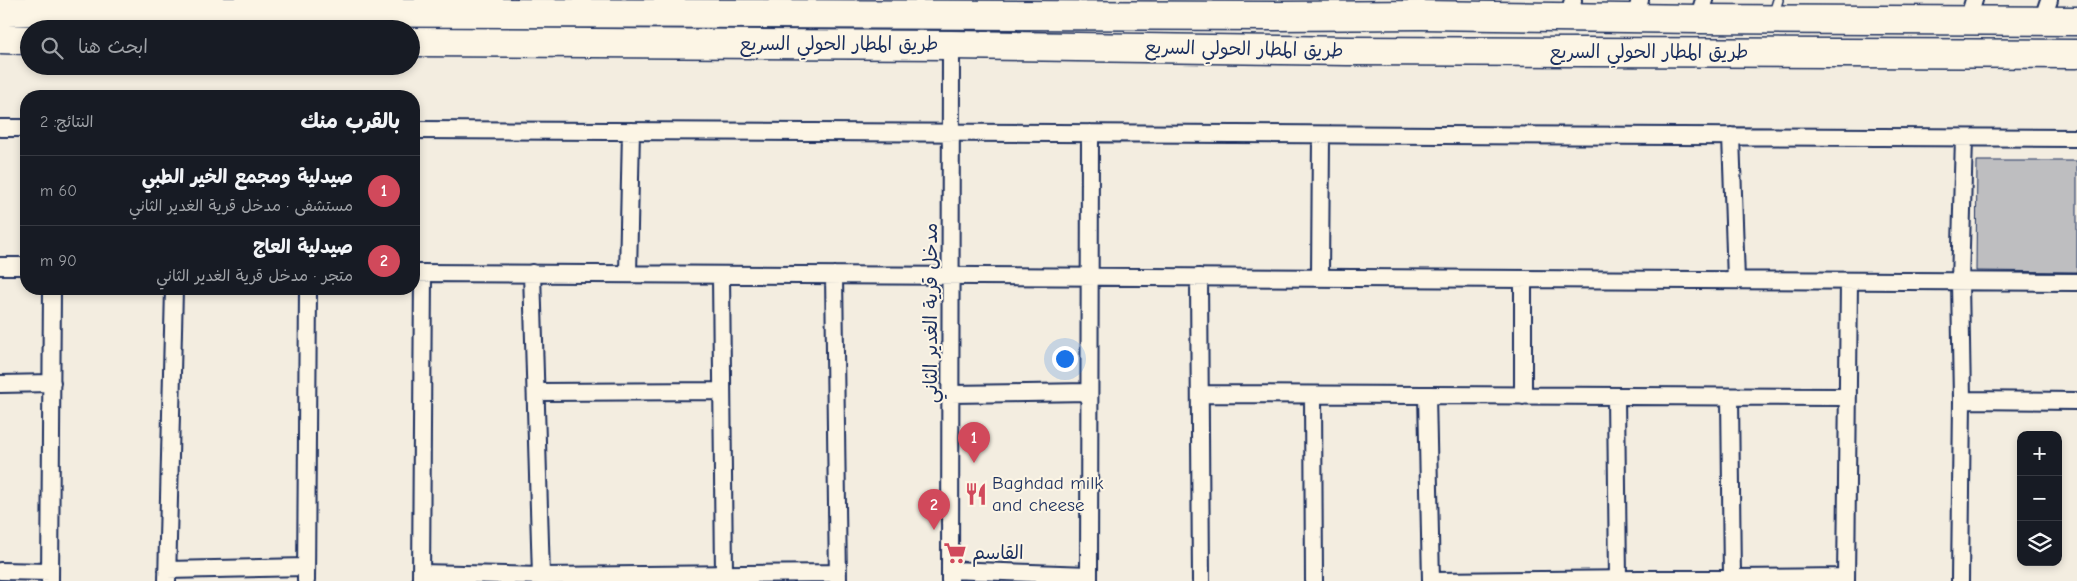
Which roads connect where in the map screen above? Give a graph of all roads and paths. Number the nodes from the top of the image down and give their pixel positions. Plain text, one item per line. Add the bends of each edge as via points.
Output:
1 (115, 6) edge
2 (392, 6) edge
3 (696, 7) edge
4 (783, 7) edge
5 (1050, 8) edge
6 (1275, 8) edge
7 (1496, 9) edge
8 (1571, 9) edge
9 (1637, 9) edge
10 (1775, 9) edge
11 (1360, 10) edge
12 (1701, 10) edge
13 (1971, 10) edge
14 (2046, 10) edge
15 (0, 11) edge
16 (309, 13) edge
17 (1422, 15) junction
18 (236, 20) edge
19 (2077, 21) edge
20 (0, 40) edge
21 (20, 40) edge
22 (420, 42) edge
23 (951, 45) junction
24 (1421, 50) junction
25 (1346, 51) junction
26 (2077, 54) edge
27 (0, 128) edge
28 (20, 128) edge
29 (420, 130) edge
30 (631, 131) junction
31 (951, 132) junction
32 (1090, 133) junction
33 (1321, 134) junction
34 (1731, 136) junction
35 (1964, 138) junction
36 (2077, 138) edge
37 (0, 266) edge
38 (20, 266) edge
39 (420, 273) edge
40 (532, 273) junction
41 (628, 274) junction
42 (721, 274) junction
43 (834, 275) junction
44 (951, 276) junction
45 (1090, 277) junction
46 (1199, 277) junction
47 (1320, 278) junction
48 (1523, 279) junction
49 (1736, 280) junction
50 (1849, 281) junction
51 (1960, 282) junction
52 (2077, 282) edge
53 (52, 295) edge
54 (174, 295) edge
55 (308, 295) edge
56 (418, 295) edge
57 (52, 383) junction
58 (0, 384) edge
59 (722, 390) junction
60 (536, 392) junction
61 (1089, 392) junction
62 (950, 394) junction
63 (1200, 394) junction
64 (1313, 395) junction
65 (1427, 395) junction
66 (1523, 396) junction
67 (1616, 396) junction
68 (1730, 397) junction
69 (1847, 397) junction
70 (1962, 400) junction
71 (2077, 401) edge
72 (0, 571) edge
73 (306, 574) edge
74 (724, 574) junction
75 (50, 576) edge
76 (167, 576) edge
77 (540, 576) junction
78 (950, 576) edge
79 (421, 577) edge
80 (838, 577) edge
81 (1089, 578) edge
82 (1732, 578) junction
83 (1618, 579) junction
84 (1846, 579) edge
85 (1664, 580) edge
86 (1201, 581) edge
87 (1314, 581) edge
88 (1432, 581) edge
89 (1960, 581) edge

1 - 15 highway, طريق المطار الحولي السريع
1 - 18 highway, طريق المطار الحولي السريع
2 - 3 highway, طريق المطار الحولي السريع
2 - 16 highway, طريق المطار الحولي السريع
3 - 4 highway, طريق المطار الحولي السريع
4 - 5 highway, طريق المطار الحولي السريع
5 - 6 highway, طريق المطار الحولي السريع
6 - 11 highway, طريق المطار الحولي السريع
7 - 8 highway, طريق المطار الحولي السريع
7 - 17 highway, طريق المطار الحولي السريع
8 - 9 highway, طريق المطار الحولي السريع
9 - 12 highway, طريق المطار الحولي السريع
10 - 12 highway, طريق المطار الحولي السريع
10 - 13 highway, طريق المطار الحولي السريع
11 - 17 highway, طريق المطار الحولي السريع
11 - 25 highway
13 - 14 highway, طريق المطار الحولي السريع
14 - 19 highway, طريق المطار الحولي السريع
16 - 18 highway, طريق المطار الحولي السريع
17 - 24 highway via 1416,32
20 - 21 highway
22 - 23 highway, طريق المطار الحولي السريع
23 - 25 highway, طريق المطار الحولي السريع
23 - 31 street, مدخل قرية الغدير الثاني
24 - 25 highway, طريق المطار الحولي السريع
24 - 26 highway, طريق المطار الحولي السريع
27 - 28 street
29 - 30 street
30 - 31 street
30 - 41 street
31 - 32 street
31 - 44 street, مدخل قرية الغدير الثاني
32 - 33 street
32 - 45 street
33 - 34 street
33 - 47 street
34 - 35 street
34 - 49 street
35 - 36 street
35 - 51 street
37 - 38 street
39 - 40 street
40 - 41 street
40 - 60 street
41 - 42 street
42 - 43 street
42 - 59 street
43 - 44 street
43 - 80 street
44 - 45 street
44 - 62 street, مدخل قرية الغدير الثاني
45 - 46 street
45 - 61 street
46 - 47 street
46 - 63 street
47 - 48 street
48 - 49 street
48 - 66 street
49 - 50 street
50 - 51 street
50 - 69 street
51 - 52 street
51 - 70 street
53 - 57 street
54 - 76 street
55 - 73 street
56 - 79 street
57 - 58 street
57 - 75 street
59 - 60 street
59 - 74 street
60 - 77 street
61 - 62 street
61 - 81 street
62 - 78 street, مدخل قرية الغدير الثاني
63 - 64 street
63 - 86 street
64 - 65 street
64 - 87 street
65 - 66 street
65 - 88 street
66 - 67 street
67 - 68 street
67 - 83 street
68 - 69 street
68 - 82 street
69 - 84 street
70 - 71 street
70 - 89 street
72 - 75 street
73 - 76 street
74 - 77 street
74 - 80 street
77 - 79 street
78 - 81 street
82 - 84 street
82 - 85 street
83 - 85 street
83 - 88 street

